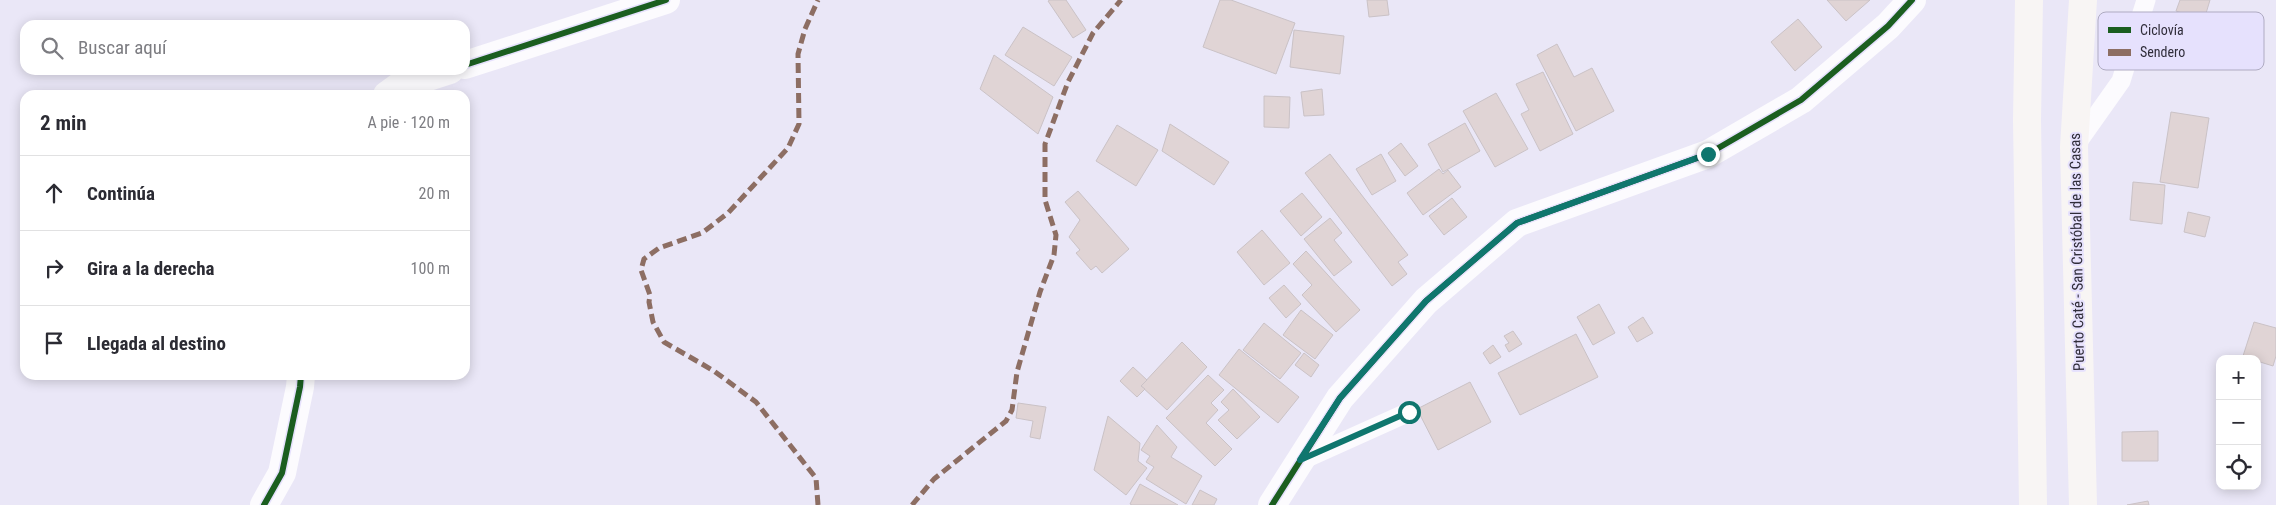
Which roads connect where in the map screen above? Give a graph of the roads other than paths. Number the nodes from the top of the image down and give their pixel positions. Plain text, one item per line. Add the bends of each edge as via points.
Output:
1 (666, 0) edge
2 (1912, 0) edge
3 (2029, 0) edge
4 (2083, 0) edge
5 (2146, 0) edge
6 (2142, 12) edge
7 (470, 63) edge
8 (2124, 70) edge
9 (435, 75) edge
10 (394, 90) edge
11 (2074, 147) junction
12 (301, 380) edge
13 (1409, 412) dead end
14 (1300, 460) junction
15 (264, 505) edge
16 (1272, 505) edge
17 (2033, 505) edge
18 (2083, 505) edge

1 - 7 street
2 - 14 street via 1888,26 1801,100 1708,154 1517,223 1426,301 1340,398
3 - 17 main road via 2027,120
4 - 11 main road, Puerto Caté - San Cristóbal de las Casas
5 - 6 lane
8 - 11 lane via 2121,81
9 - 10 street
11 - 18 main road, Puerto Caté - San Cristóbal de las Casas
12 - 15 street via 282,473
13 - 14 lane
14 - 16 street

